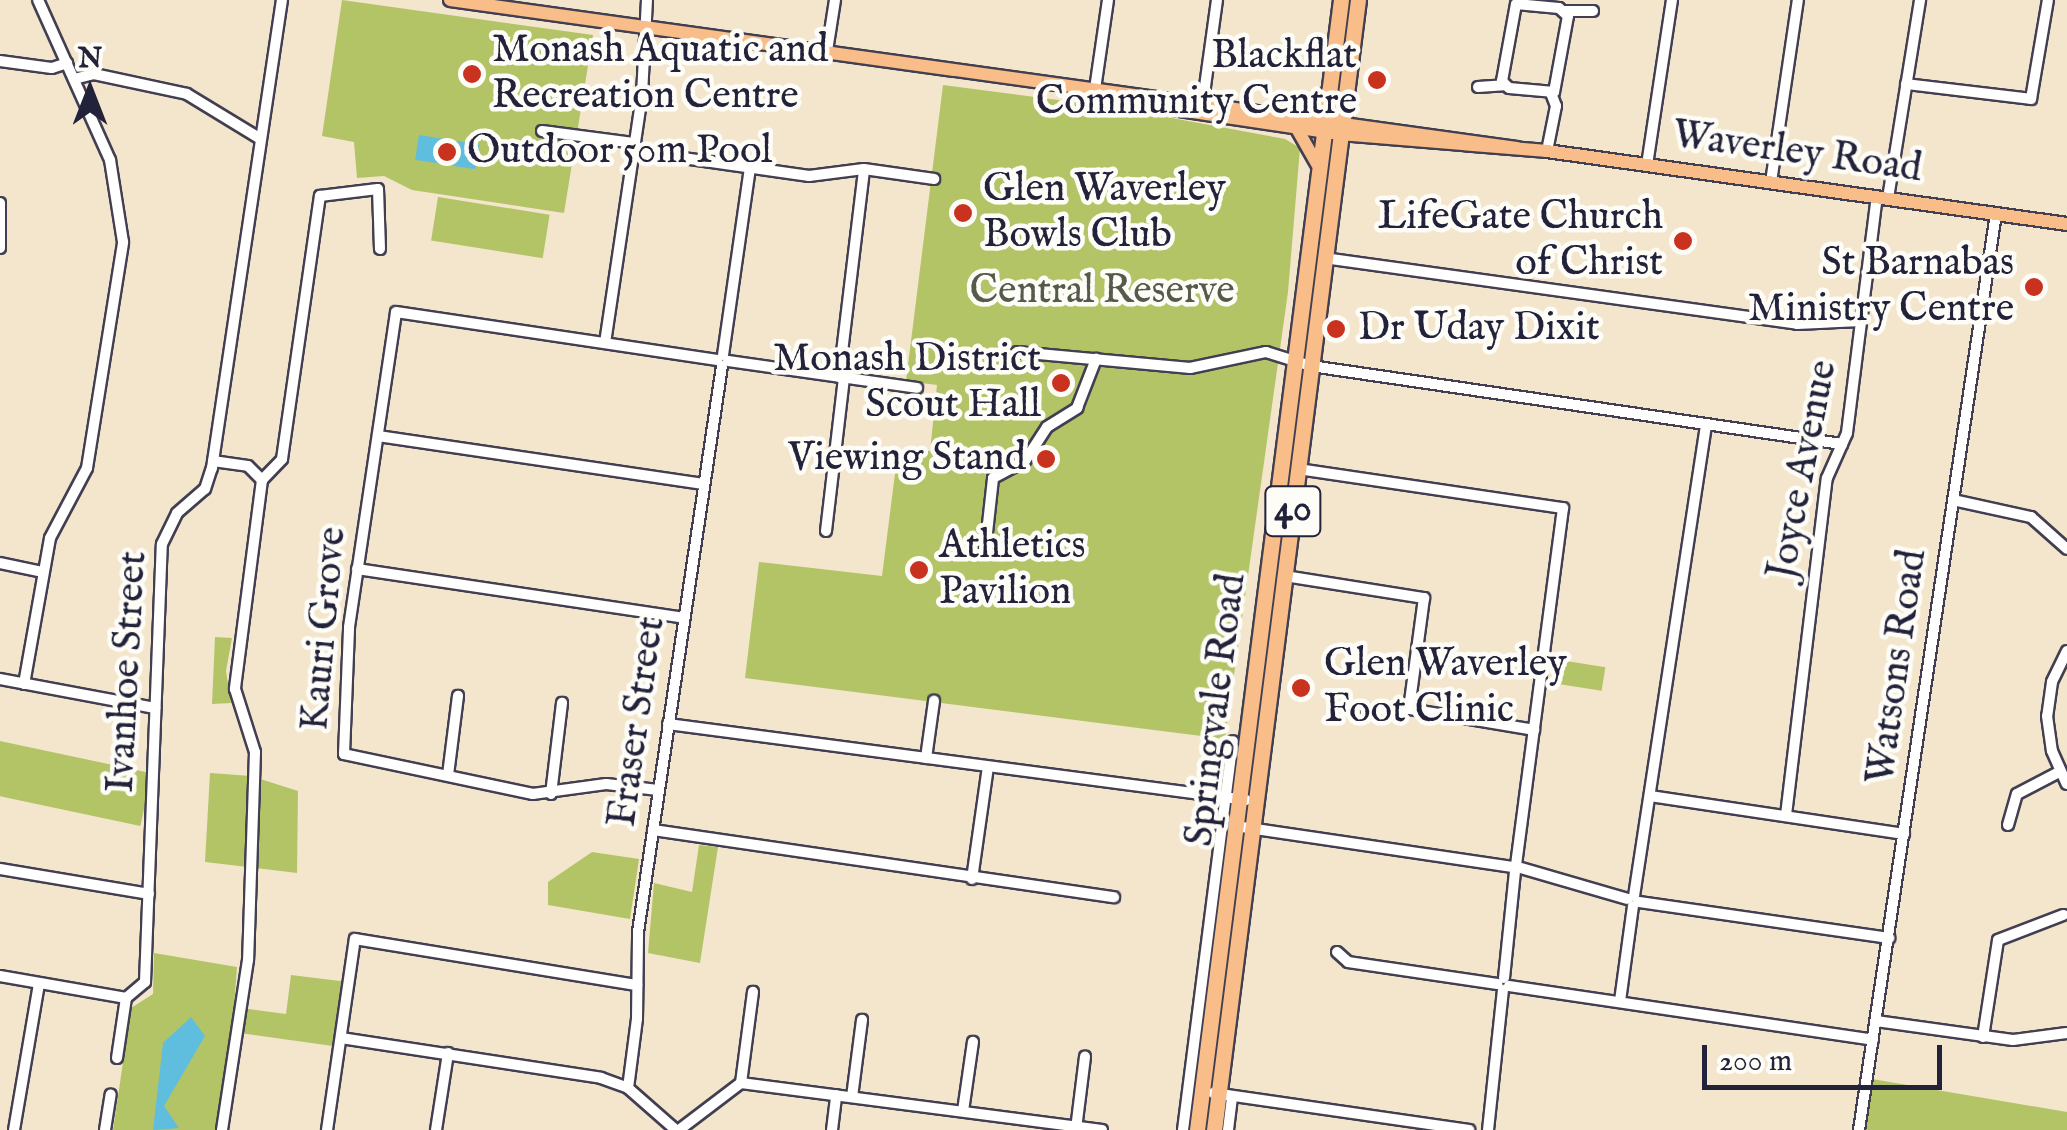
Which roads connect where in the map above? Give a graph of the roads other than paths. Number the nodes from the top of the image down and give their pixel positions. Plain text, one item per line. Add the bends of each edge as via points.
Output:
1 (38, 0) edge
2 (282, 0) edge
3 (450, 0) edge
4 (648, 0) edge
5 (835, 0) edge
6 (1108, 0) edge
7 (1217, 0) edge
8 (1341, 0) edge
9 (1358, 0) edge
10 (1672, 0) edge
11 (1798, 0) edge
12 (1920, 0) edge
13 (2048, 0) edge
14 (1565, 11) junction
15 (1593, 11) dead end
16 (644, 26) junction
17 (827, 51) junction
18 (0, 61) edge
19 (67, 63) junction
20 (74, 80) junction
21 (1504, 84) junction
22 (1906, 84) junction
23 (1478, 87) dead end
24 (1094, 89) junction
25 (1551, 93) junction
26 (1326, 94) junction
27 (1345, 98) junction
28 (1202, 107) junction
29 (1298, 121) junction
30 (1322, 124) junction
31 (1341, 126) junction
32 (1365, 130) junction
33 (542, 131) dead end
34 (259, 138) junction
35 (634, 147) junction
36 (1547, 151) junction
37 (1337, 157) junction
38 (1317, 164) junction
39 (1648, 164) junction
40 (750, 168) junction
41 (864, 169) junction
42 (934, 179) dead end
43 (1771, 182) junction
44 (1882, 198) junction
45 (0, 203) edge
46 (1996, 214) junction
47 (2067, 224) edge
48 (0, 248) edge
49 (380, 249) dead end
50 (1324, 258) junction
51 (1861, 321) junction
52 (605, 343) junction
53 (1017, 352) dead end
54 (1096, 359) junction
55 (1294, 359) junction
56 (723, 360) junction
57 (1311, 366) junction
58 (842, 377) junction
59 (917, 388) dead end
60 (1706, 425) junction
61 (378, 436) junction
62 (1842, 444) junction
63 (213, 461) junction
64 (1298, 468) junction
65 (262, 480) junction
66 (704, 484) junction
67 (1953, 500) junction
68 (826, 531) dead end
69 (2066, 545) edge
70 (985, 551) dead end
71 (0, 563) edge
72 (357, 570) junction
73 (43, 572) junction
74 (1285, 576) junction
75 (684, 618) junction
76 (2067, 651) edge
77 (0, 679) edge
78 (24, 684) junction
79 (458, 696) dead end
80 (934, 701) dead end
81 (562, 703) dead end
82 (155, 708) junction
83 (1409, 709) junction
84 (1367, 710) dead end
85 (668, 724) junction
86 (1534, 730) junction
87 (1233, 742) dead end
88 (926, 758) junction
89 (988, 767) junction
90 (2059, 772) junction
91 (448, 775) junction
92 (2067, 784) edge
93 (658, 790) junction
94 (551, 794) junction
95 (1650, 796) junction
96 (1232, 798) junction
97 (1256, 801) junction
98 (1786, 815) junction
99 (2008, 825) dead end
100 (1235, 826) junction
101 (1253, 828) junction
102 (653, 830) junction
103 (1904, 834) junction
104 (1516, 868) junction
105 (0, 869) edge
106 (972, 879) junction
107 (149, 894) junction
108 (1114, 897) dead end
109 (1633, 901) junction
110 (2063, 915) dead end
111 (1888, 938) junction
112 (1337, 952) dead end
113 (0, 976) edge
114 (39, 983) junction
115 (1503, 984) junction
116 (637, 985) junction
117 (753, 992) dead end
118 (126, 998) junction
119 (1620, 1001) junction
120 (862, 1020) dead end
121 (1876, 1021) junction
122 (2067, 1033) edge
123 (1982, 1037) junction
124 (341, 1038) junction
125 (1873, 1040) junction
126 (972, 1042) dead end
127 (448, 1053) junction
128 (117, 1058) dead end
129 (1085, 1058) dead end
130 (741, 1083) junction
131 (628, 1088) junction
132 (1202, 1091) junction
133 (111, 1094) dead end
134 (1226, 1094) junction
135 (836, 1095) junction
136 (852, 1097) junction
137 (964, 1112) junction
138 (1076, 1128) edge
139 (14, 1130) edge
140 (105, 1130) edge
141 (222, 1130) edge
142 (327, 1130) edge
143 (436, 1130) edge
144 (677, 1130) edge
145 (832, 1130) edge
146 (1102, 1130) edge
147 (1183, 1130) edge
148 (1197, 1130) edge
149 (1214, 1130) edge
150 (1228, 1130) edge
151 (1470, 1130) edge
152 (1487, 1130) edge
153 (1859, 1130) edge

1 - 19 street
2 - 34 street, Ivanhoe Street
3 - 16 main road, Waverley Road
4 - 16 street
5 - 17 street
6 - 24 street
7 - 28 street
8 - 26 highway, Springvale Road / 40
9 - 27 highway, Springvale Road / 40
10 - 39 street
11 - 43 street
12 - 22 street, Joyce Avenue
13 - 22 street via 2031,99
14 - 15 street
14 - 21 street via 1513,8
14 - 25 street via 1559,84
16 - 17 main road, Waverley Road
16 - 35 street
17 - 24 main road, Waverley Road
18 - 19 street via 52,68
19 - 20 street
20 - 34 street via 94,74 186,94
20 - 73 street via 110,160 123,242 87,468 56,522
21 - 23 street
21 - 25 street
22 - 44 street, Joyce Avenue
24 - 28 main road, Waverley Road
25 - 36 street via 1556,106
26 - 29 main road
26 - 30 highway, Springvale Road / 40
27 - 31 highway, Springvale Road / 40
27 - 32 main road
28 - 29 main road, Waverley Road
29 - 30 main road, Waverley Road
29 - 38 main road
30 - 31 main road, Waverley Road
30 - 38 highway, Springvale Road / 40
31 - 32 main road, Waverley Road
31 - 37 highway, Springvale Road / 40
32 - 36 main road, Waverley Road
32 - 37 main road
33 - 35 street
34 - 63 street, Ivanhoe Street
35 - 40 street
35 - 52 street
36 - 39 main road, Waverley Road
37 - 50 highway, Springvale Road / 40
38 - 55 highway, Springvale Road / 40
39 - 43 main road, Waverley Road
40 - 41 street via 809,176
40 - 56 street, Fraser Street
41 - 42 street
41 - 58 street
43 - 44 main road, Waverley Road
44 - 46 main road, Waverley Road
44 - 51 street, Joyce Avenue
45 - 48 street
46 - 47 main road, Waverley Road
46 - 67 street, Watsons Road
49 - 65 street via 378,188 320,196 282,459
50 - 51 street via 1798,324
50 - 57 highway, Springvale Road / 40
51 - 62 street, Joyce Avenue
52 - 56 street
52 - 61 street, Kauri Grove via 396,312
53 - 54 street
54 - 55 street via 1190,368 1252,352
54 - 70 street via 1078,408 1047,427 1024,461 991,481
55 - 57 street
55 - 96 highway, Springvale Road / 40
56 - 58 street
56 - 66 street, Fraser Street
57 - 60 street
57 - 64 highway, Springvale Road / 40
58 - 59 street
58 - 68 street
60 - 62 street
60 - 95 street
61 - 66 street
61 - 72 street, Kauri Grove
62 - 98 street, Joyce Avenue via 1826,478
63 - 65 street via 248,466
63 - 82 street, Ivanhoe Street via 204,489 176,512 162,544
64 - 74 highway, Springvale Road / 40
64 - 86 street via 1564,508
65 - 141 street via 235,689 255,752 248,960
66 - 75 street, Fraser Street
67 - 69 street via 2018,511
67 - 103 street, Watsons Road
71 - 73 street
72 - 75 street
72 - 91 street, Kauri Grove via 344,754
73 - 78 street
74 - 83 street via 1424,598
74 - 97 highway, Springvale Road / 40
75 - 85 street, Fraser Street
76 - 90 street via 2047,706
77 - 78 street
78 - 82 street
79 - 91 street
80 - 88 street
81 - 94 street
82 - 107 street, Ivanhoe Street
83 - 84 street
83 - 86 street
85 - 88 street
85 - 93 street, Fraser Street
86 - 104 street
87 - 96 street, Springvale Road
88 - 89 street
89 - 96 street
89 - 106 street
90 - 92 street
90 - 99 street via 2017,794
91 - 94 street, Kauri Grove
93 - 94 street, Kauri Grove via 606,784
93 - 102 street, Fraser Street
95 - 98 street
95 - 109 street
96 - 97 street
96 - 100 highway, Springvale Road / 40
96 - 147 street, Springvale Road
97 - 101 highway, Springvale Road / 40
98 - 103 street
100 - 101 street
100 - 132 highway, Springvale Road / 40
101 - 104 street
101 - 134 highway, Springvale Road / 40
102 - 106 street
102 - 116 street, Fraser Street
103 - 111 street, Watsons Road
104 - 109 street
104 - 115 street
105 - 107 street
106 - 108 street
107 - 118 street, Ivanhoe Street via 146,982
109 - 111 street
109 - 119 street
110 - 123 street via 1998,940
111 - 121 street, Watsons Road
112 - 115 street via 1348,962
113 - 114 street
114 - 118 street
114 - 139 street
115 - 119 street
115 - 152 street
116 - 124 street via 355,939
116 - 131 street, Fraser Street
117 - 130 street
118 - 128 street, Ivanhoe Street
119 - 125 street
120 - 136 street
121 - 123 street
121 - 125 street, Watsons Road
122 - 123 street via 2027,1040
124 - 127 street
124 - 142 street
125 - 153 street, Watsons Road
126 - 137 street
127 - 131 street via 572,1072
127 - 143 street
129 - 138 street
130 - 135 street
130 - 144 street
131 - 144 street
132 - 134 street
132 - 148 highway, Springvale Road / 40
133 - 140 street
134 - 149 highway, Springvale Road / 40
134 - 150 street, Springvale Road
134 - 151 street
135 - 136 street
135 - 145 street
136 - 137 street
137 - 138 street
138 - 146 street

